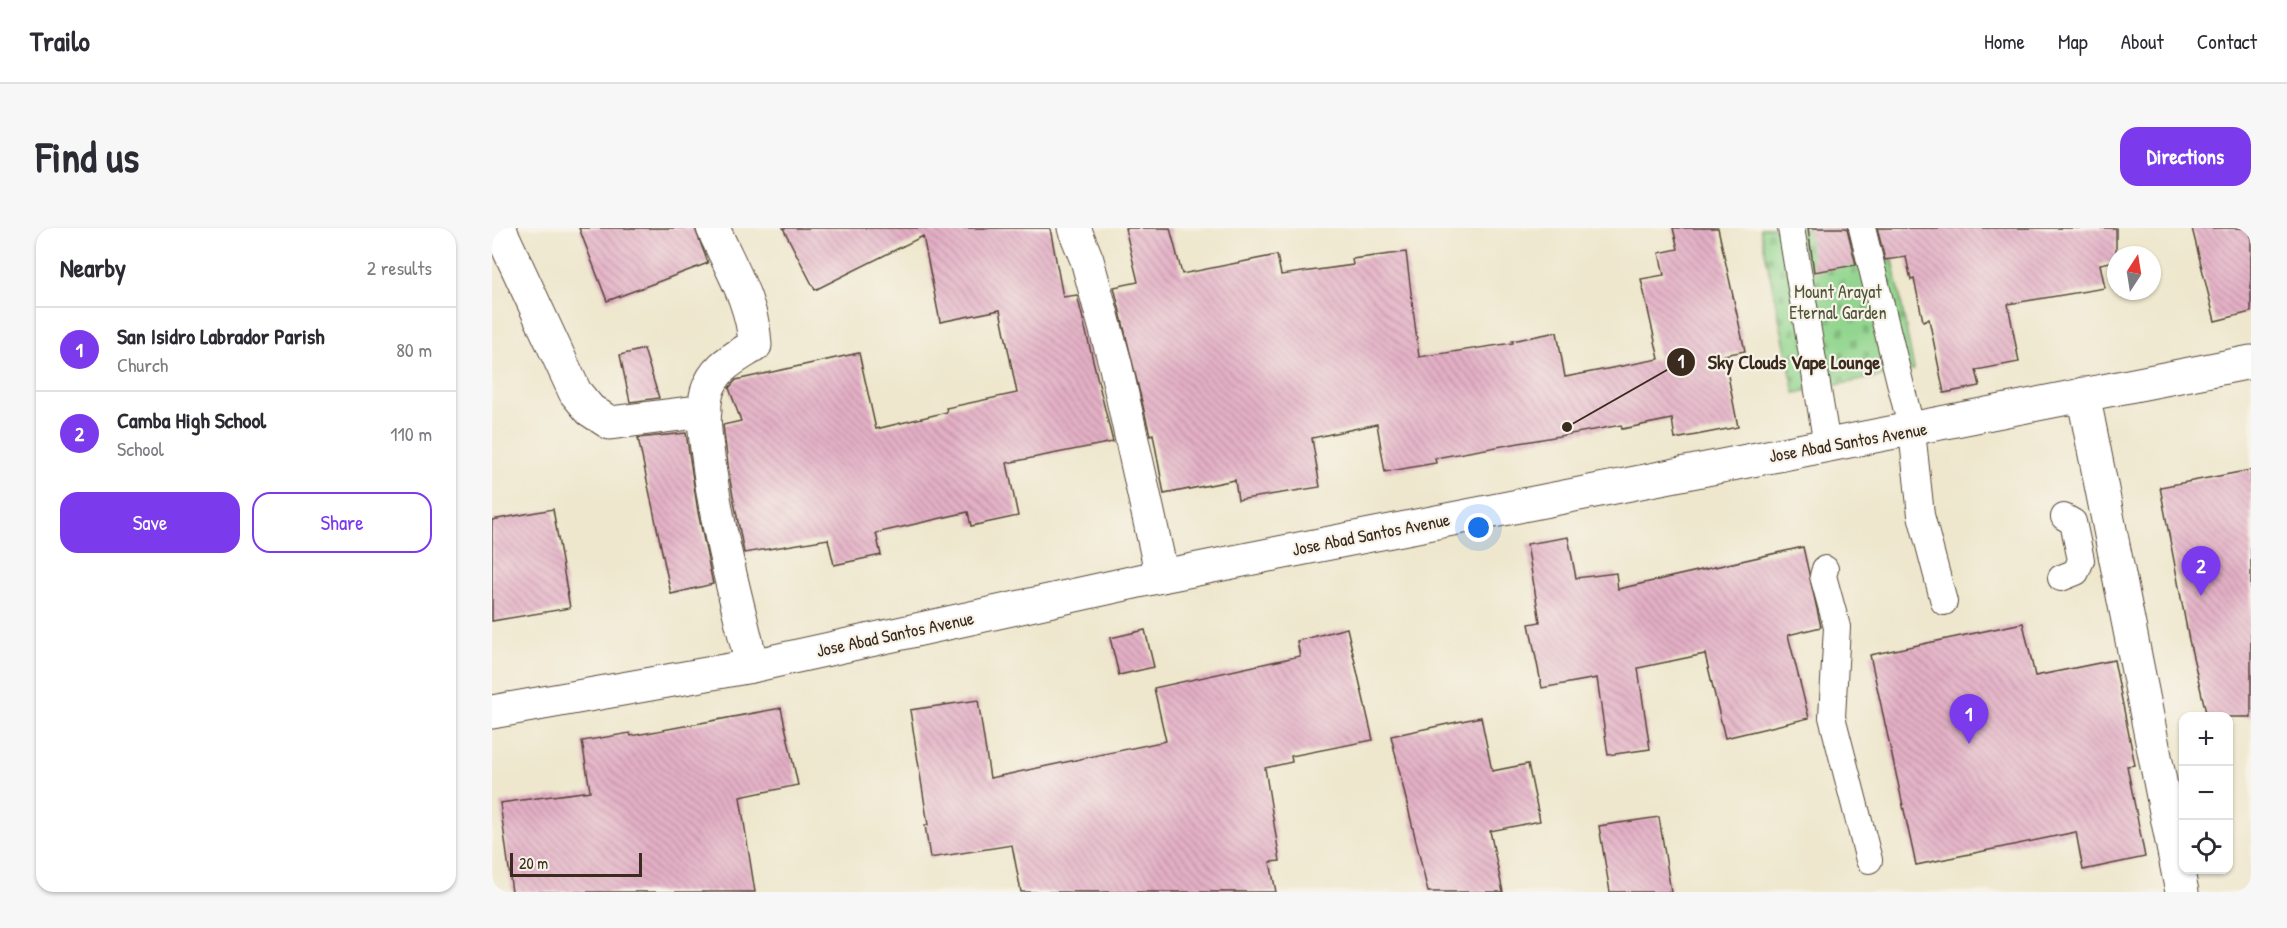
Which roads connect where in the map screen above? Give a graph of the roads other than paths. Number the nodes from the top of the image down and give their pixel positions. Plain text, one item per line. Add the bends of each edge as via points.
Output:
1 (499, 228) edge
2 (713, 228) edge
3 (1074, 228) edge
4 (1791, 228) edge
5 (1862, 228) edge
6 (2251, 363) edge
7 (2083, 394) junction
8 (705, 411) junction
9 (1912, 431) junction
10 (1827, 445) junction
11 (2064, 517) dead end
12 (1825, 568) dead end
13 (1162, 576) junction
14 (2061, 578) dead end
15 (1944, 602) dead end
16 (752, 666) junction
17 (492, 712) edge
18 (1869, 860) dead end
19 (2182, 892) edge

1 - 8 main road via 575,392 590,410 610,423
2 - 8 main road via 743,291 754,326 754,345 725,363 716,374 707,391
3 - 13 main road via 1087,260 1115,363
4 - 10 lane
5 - 9 lane
6 - 7 main road, Jose Abad Santos Avenue
7 - 9 main road, Jose Abad Santos Avenue
7 - 19 main road
8 - 16 main road via 713,499
9 - 10 main road, Jose Abad Santos Avenue
9 - 15 lane via 1921,515
10 - 13 main road, Jose Abad Santos Avenue
11 - 14 lane via 2073,522 2081,560 2076,572
12 - 18 lane via 1823,576 1836,627 1832,717
13 - 16 main road, Jose Abad Santos Avenue
16 - 17 main road, Jose Abad Santos Avenue

